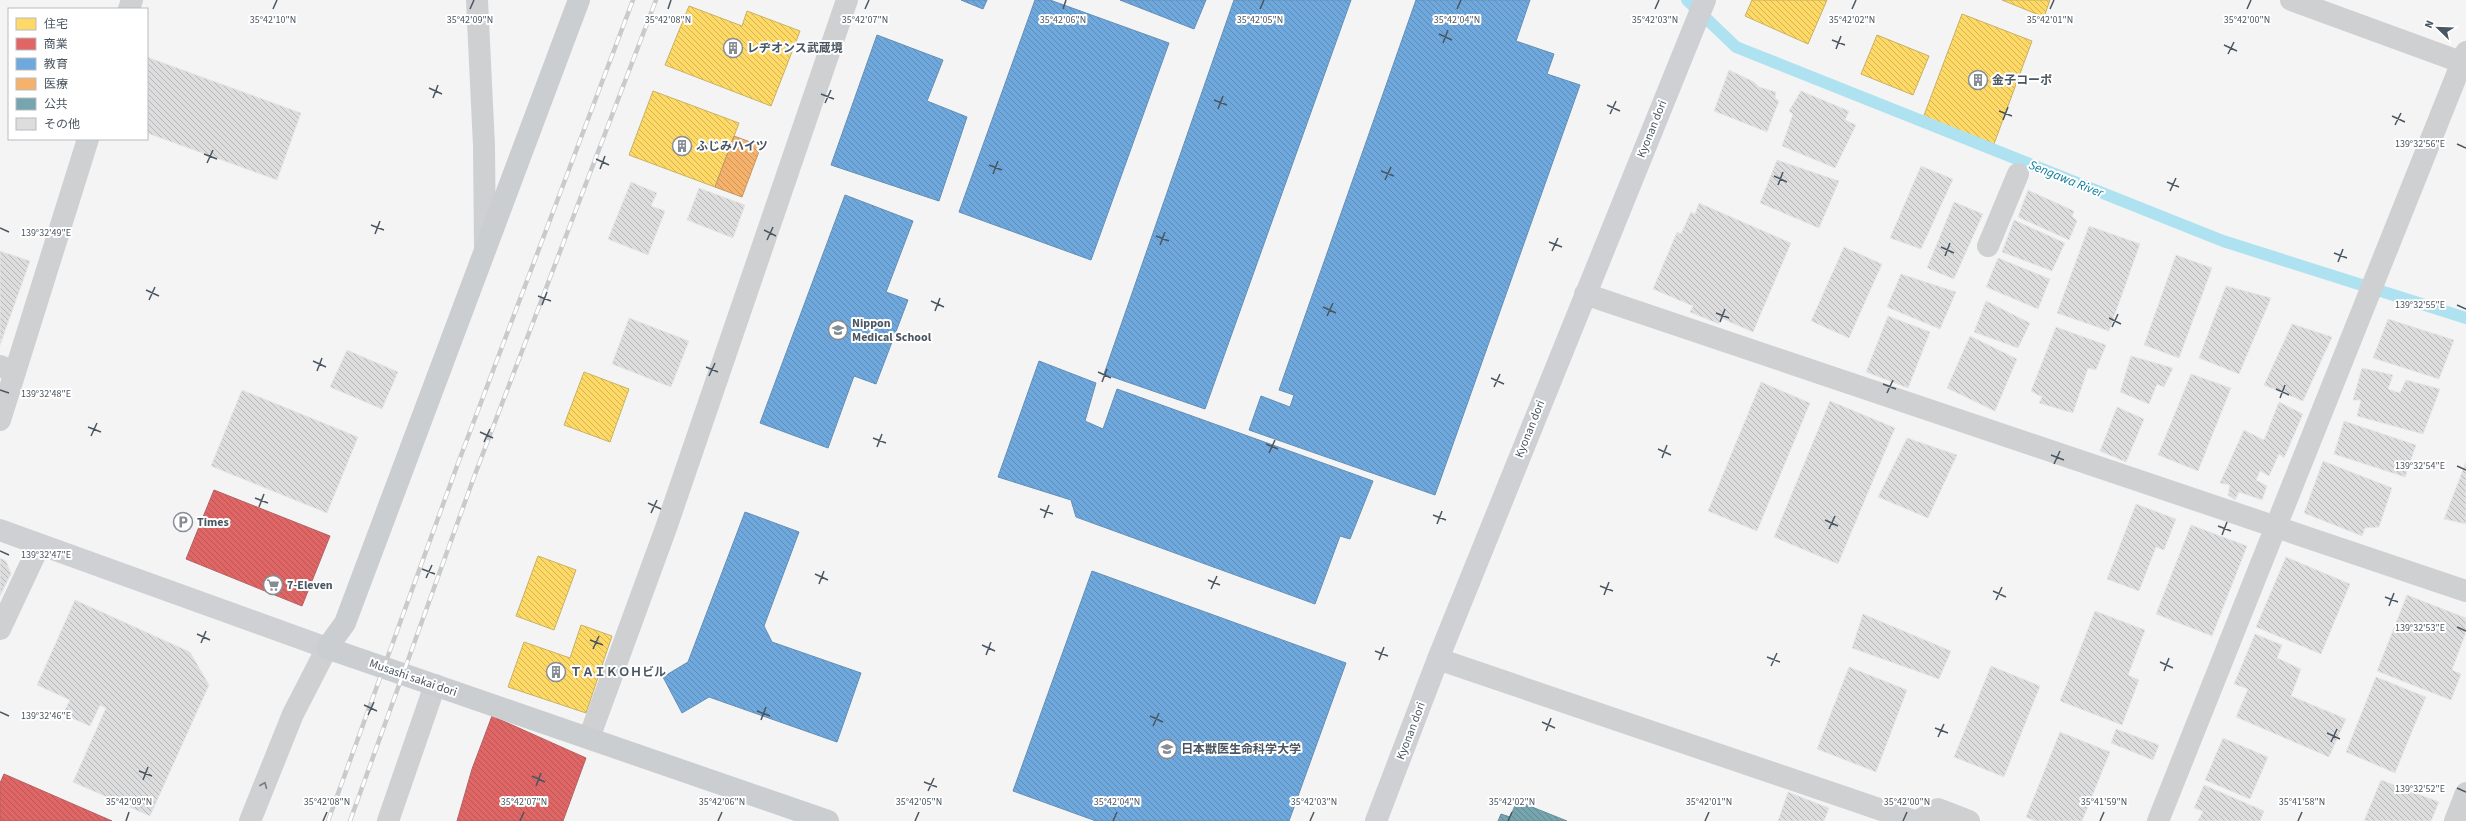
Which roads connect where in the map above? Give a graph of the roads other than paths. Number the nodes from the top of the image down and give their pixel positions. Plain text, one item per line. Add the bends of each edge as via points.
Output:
1 (476, 0) edge
2 (579, 0) edge
3 (847, 0) edge
4 (1705, 0) edge
5 (2291, 0) edge
6 (2464, 59) edge
7 (88, 140) edge
8 (2018, 174) dead end
9 (1988, 246) dead end
10 (485, 249) junction
11 (1585, 294) junction
12 (7, 369) edge
13 (0, 420) edge
14 (2275, 528) junction
15 (0, 530) edge
16 (39, 546) junction
17 (2466, 591) edge
18 (0, 629) edge
19 (328, 648) junction
20 (1438, 659) junction
21 (435, 685) junction
22 (589, 738) junction
23 (2466, 793) edge
24 (250, 821) edge
25 (388, 821) edge
26 (828, 821) edge
27 (1376, 821) edge
28 (1914, 821) edge
29 (1918, 821) edge
30 (1969, 821) edge
31 (2158, 821) edge
32 (2454, 821) edge

1 - 10 street via 484,146
2 - 10 main road
3 - 22 street via 666,528
4 - 11 street, Kyonan dori
5 - 6 street
6 - 14 street
7 - 12 street
8 - 9 street
10 - 19 main road via 345,623
11 - 14 street
11 - 20 street, Kyonan dori
12 - 13 street
14 - 17 street
14 - 31 street
15 - 16 street, Musashi sakai dori
16 - 18 street
16 - 19 street, Musashi sakai dori
19 - 21 main road, Musashi sakai dori
24 -> 19 street via 293,714
20 - 27 street, Kyonan dori
20 - 28 street
21 - 22 main road, Musashi sakai dori
21 - 25 street
22 - 26 main road, Musashi sakai dori
23 - 32 street
29 - 30 street via 1938,809

